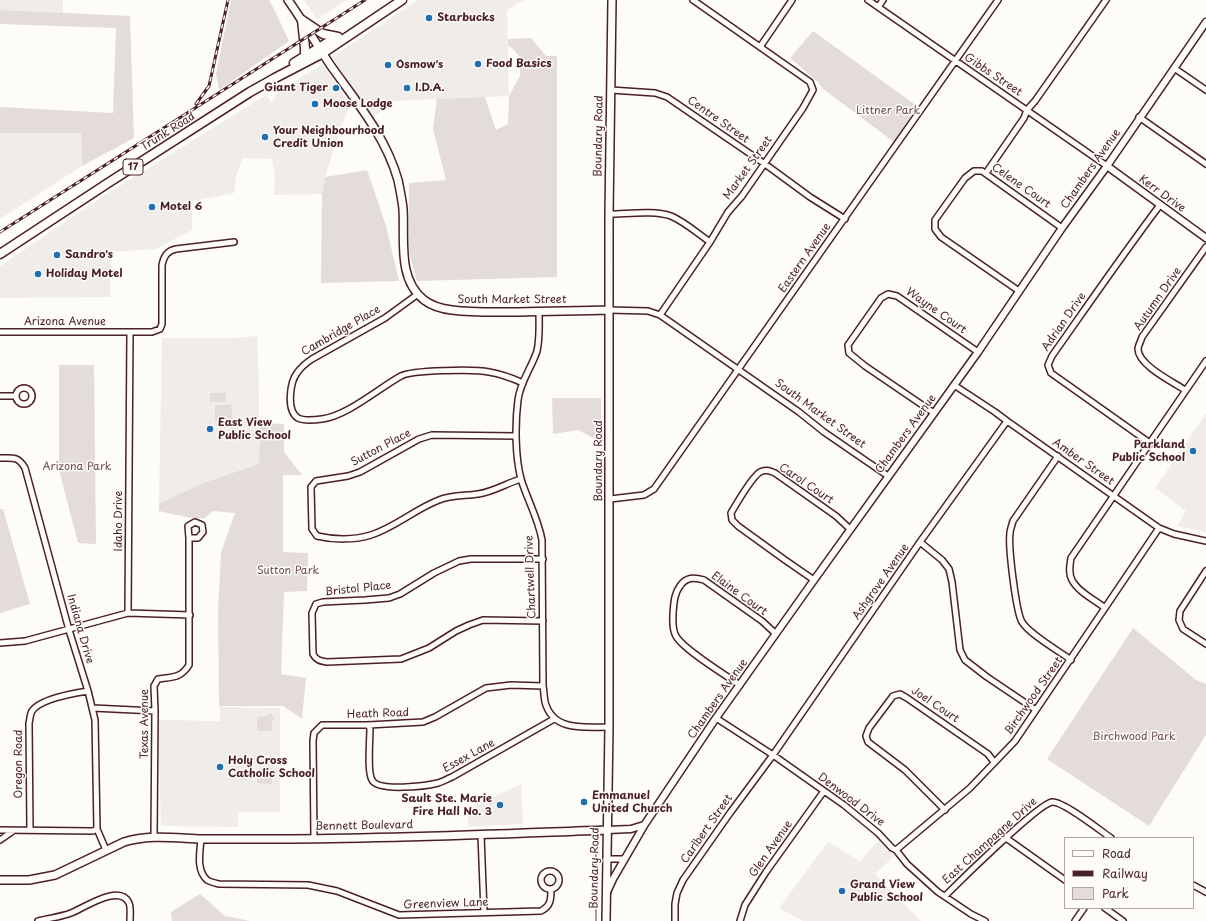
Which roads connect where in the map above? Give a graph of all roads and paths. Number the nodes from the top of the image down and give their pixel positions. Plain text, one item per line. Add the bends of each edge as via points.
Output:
1 (288, 0) edge
2 (395, 0) edge
3 (402, 0) edge
4 (612, 0) edge
5 (693, 0) edge
6 (792, 0) edge
7 (868, 0) edge
8 (883, 0) edge
9 (998, 0) edge
10 (1106, 0) edge
11 (878, 7) junction
12 (302, 20) junction
13 (1206, 22) edge
14 (338, 37) junction
15 (760, 47) junction
16 (321, 50) junction
17 (304, 57) junction
18 (956, 62) junction
19 (1174, 68) junction
20 (268, 81) junction
21 (611, 90) junction
22 (1206, 90) edge
23 (1027, 110) junction
24 (1139, 117) junction
25 (765, 164) junction
26 (1206, 164) edge
27 (1107, 166) junction
28 (986, 173) junction
29 (1160, 205) junction
30 (609, 214) junction
31 (845, 219) junction
32 (1062, 228) junction
33 (1206, 238) edge
34 (234, 242) dead end
35 (710, 242) junction
36 (1206, 247) edge
37 (0, 254) edge
38 (1019, 291) junction
39 (418, 294) junction
40 (609, 310) junction
41 (539, 311) junction
42 (660, 315) junction
43 (0, 332) edge
44 (130, 332) junction
45 (978, 352) junction
46 (1206, 361) edge
47 (738, 371) junction
48 (523, 383) junction
49 (954, 385) junction
50 (1185, 390) junction
51 (0, 396) edge
52 (16, 396) dead end
53 (934, 413) junction
54 (1007, 421) junction
55 (516, 436) junction
56 (1149, 445) junction
57 (1058, 456) junction
58 (0, 458) edge
59 (888, 476) junction
60 (521, 479) junction
61 (1114, 496) junction
62 (610, 499) junction
63 (1159, 528) junction
64 (850, 529) junction
65 (189, 538) dead end
66 (1206, 541) edge
67 (920, 542) junction
68 (542, 559) junction
69 (1206, 572) edge
70 (814, 580) junction
71 (1105, 608) junction
72 (128, 613) junction
73 (190, 615) junction
74 (543, 621) junction
75 (69, 630) junction
76 (776, 634) junction
77 (0, 643) edge
78 (1206, 644) edge
79 (1071, 660) junction
80 (740, 685) junction
81 (543, 686) junction
82 (88, 691) junction
83 (93, 708) junction
84 (1036, 710) junction
85 (155, 711) junction
86 (716, 718) junction
87 (554, 719) junction
88 (368, 725) junction
89 (609, 727) junction
90 (773, 755) junction
91 (994, 762) junction
92 (824, 791) junction
93 (945, 810) junction
94 (645, 824) junction
95 (97, 829) junction
96 (0, 830) edge
97 (30, 830) junction
98 (607, 830) junction
99 (13, 831) junction
100 (481, 835) junction
101 (154, 837) junction
102 (1111, 837) edge
103 (1006, 838) junction
104 (201, 839) junction
105 (314, 839) junction
106 (0, 840) edge
107 (106, 850) junction
108 (896, 850) junction
109 (606, 859) junction
110 (624, 859) junction
111 (1064, 879) edge
112 (0, 880) edge
113 (1194, 886) edge
114 (551, 889) dead end
115 (1206, 892) edge
116 (606, 893) junction
117 (945, 896) junction
118 (1083, 909) edge
119 (1106, 909) edge
120 (484, 912) junction
121 (38, 921) edge
122 (130, 921) edge
123 (606, 921) edge
124 (675, 921) edge
125 (740, 921) edge
126 (985, 921) edge
127 (1075, 921) edge
128 (1123, 921) edge

1 - 12 main road, South Market Street
2 - 14 highway, Trunk Road / 17
3 - 16 highway, Trunk Road / 17
4 - 21 main road, Boundary Road
5 - 15 street
6 - 15 street
7 - 11 street, Gibbs Street
8 - 11 street
9 - 18 street, Eastern Avenue
10 - 23 street
11 - 18 street, Gibbs Street
12 - 14 highway via 323,34
12 - 16 main road, South Market Street
12 - 17 highway via 306,48
13 - 19 street, Chambers Avenue
14 - 16 highway, Trunk Road / 17
15 - 25 street, Market Street via 810,82 813,90
16 - 17 highway, Trunk Road / 17
16 - 20 highway, Trunk Road / 17
16 - 39 main road, South Market Street via 370,122 391,161 402,196 406,270
17 - 20 highway, Trunk Road / 17
18 - 23 street, Gibbs Street
18 - 31 street, Eastern Avenue
19 - 22 street
19 - 24 street, Chambers Avenue
20 - 37 highway, Trunk Road / 17
21 - 25 street, Centre Street via 667,96
21 - 30 main road, Boundary Road
23 - 27 street, Gibbs Street
23 - 28 street
24 - 26 street
24 - 27 street, Chambers Avenue
25 - 31 street, Centre Street
25 - 35 street, Market Street via 728,212
27 - 29 street, Kerr Drive
27 - 32 street, Chambers Avenue
28 - 32 street, Celene Court
28 - 38 street, Celene Court via 974,171 966,178 935,220 935,229 942,237
29 - 33 street, Kerr Drive
29 - 56 street, Adrian Drive via 1124,252 1048,365 1051,373 1147,441
30 - 35 street via 670,216
30 - 40 main road, Boundary Road
31 - 47 street, Eastern Avenue
32 - 38 street, Chambers Avenue
34 - 44 street, Arizona Avenue via 170,250 164,256 162,265 160,329 152,332
35 - 42 street, Market Street
36 - 50 street, Autumn Drive via 1137,348 1139,357 1146,364
38 - 45 street, Chambers Avenue
39 - 41 main road, South Market Street via 431,304 452,310
39 - 48 street, Cambridge Place via 385,318 302,366 291,387 290,402 296,417 322,419 338,415 403,374 416,372 487,371
40 - 41 main road, South Market Street
40 - 42 street, South Market Street via 648,311
40 - 62 main road, Boundary Road
41 - 48 street, Chartwell Drive via 536,351
42 - 47 street, South Market Street
43 - 44 street, Arizona Avenue
44 - 72 street, Idaho Drive
45 - 49 street, Chambers Avenue
45 - 53 street, Wayne Court via 897,296 888,294 881,298 848,345 850,353
46 - 50 street
47 - 59 street, South Market Street
47 - 62 street, Eastern Avenue via 654,489 644,495
48 - 55 street, Chartwell Drive via 518,398
49 - 53 street, Chambers Avenue
49 - 54 street, Amber Street
50 - 56 street
51 - 52 street
53 - 59 street, Chambers Avenue
54 - 57 street, Amber Street
54 - 67 street, Ashgrove Avenue
55 - 60 street, Chartwell Drive
55 - 60 street, Sutton Place via 432,435 419,439 360,472 316,481 311,486 312,529 317,536 328,538 371,535 440,499 480,494
56 - 61 street
57 - 61 street, Amber Street
57 - 79 street via 1013,522 1010,547 1018,612 1022,623
58 - 75 street, Indiana Drive via 13,458 20,461 25,468
59 - 64 street, Chambers Avenue
60 - 68 street, Chartwell Drive via 540,531
61 - 63 street, Amber Street
61 - 71 street via 1071,558 1069,569 1071,580 1078,588
62 - 89 main road, Boundary Road
63 - 66 street, Amber Street
63 - 71 street, Birchwood Street
64 - 70 street, Chambers Avenue
64 - 70 street, Carol Court via 836,516 775,473 768,470 761,472 754,479 731,513 732,520
65 - 73 street, Texas Avenue
67 - 84 street via 949,569 960,650 965,660
67 - 90 street, Ashgrove Avenue
68 - 74 street, Chartwell Drive
68 - 74 street, Bristol Place via 459,561 389,598 316,604 312,613 313,654 317,660 327,662 401,660 483,620
69 - 78 street via 1180,611 1179,620 1183,629
70 - 76 street, Chambers Avenue
71 - 79 street, Birchwood Street
72 - 73 street
72 - 75 street
73 - 85 street, Texas Avenue via 189,665 184,673 155,682
74 - 81 street, Chartwell Drive
75 - 77 street via 25,641
75 - 82 street, Indiana Drive
76 - 80 street, Chambers Avenue
76 - 80 street, Elaine Court via 704,580 696,577 688,579 676,592 673,625 675,636 683,645
79 - 84 street, Birchwood Street
80 - 86 street, Chambers Avenue
81 - 87 street, Chartwell Drive via 545,702
81 - 88 street, Heath Road via 511,685 486,688 423,722
82 - 83 street, Indiana Drive
82 - 97 street, Oregon Road via 40,704 32,711 29,723
83 - 85 street
83 - 95 street, Indiana Drive via 96,720
84 - 91 street, Birchwood Street via 1014,741
85 - 101 street, Texas Avenue
86 - 90 street, Denwood Drive
86 - 94 street, Chambers Avenue
87 - 88 street, Essex Lane via 452,777 425,786 387,787 372,781
87 - 89 street via 571,727
88 - 105 street, Heath Road via 322,725 314,733
89 - 98 main road, Boundary Road
90 - 92 street, Denwood Drive
90 - 124 street, Carlbert Street via 683,880 677,893
91 - 93 street, Birchwood Street
91 - 93 street, Joel Court via 988,754 908,698 900,694 893,696 869,728 866,736 868,742 905,770
92 - 108 street, Denwood Drive via 878,832
92 - 125 street, Glen Avenue via 745,904
93 - 108 street, Birchwood Street
94 - 98 street, Bennett Boulevard via 631,829
94 - 110 street, Chambers Avenue
95 - 97 street
95 - 107 street
96 - 99 street
97 - 99 street
98 - 100 main road, Bennett Boulevard
98 - 109 main road, Boundary Road
99 - 106 street
100 - 105 main road, Bennett Boulevard
100 - 120 street
101 - 104 main road, Bennett Boulevard
101 - 107 main road, Bennett Boulevard via 133,839
102 - 103 street, East Champagne Drive via 1062,804 1052,802 1044,805
103 - 111 street
103 - 117 street, East Champagne Drive
104 - 105 main road, Bennett Boulevard
104 - 120 street, Greenview Lane via 202,873 208,881 219,884 308,885 337,891 399,916
107 - 112 main road, Bennett Boulevard via 55,875 29,880
108 - 117 street, Denwood Drive via 907,864
109 - 110 street
109 - 116 main road, Boundary Road
110 - 116 street, Chambers Avenue
113 - 115 street
114 - 120 street, Greenview Lane via 550,902 541,910
116 - 123 main road, Boundary Road
117 - 126 street, Denwood Drive
118 - 127 street
119 - 128 street
121 - 122 street via 70,914 116,894 124,896 129,903

